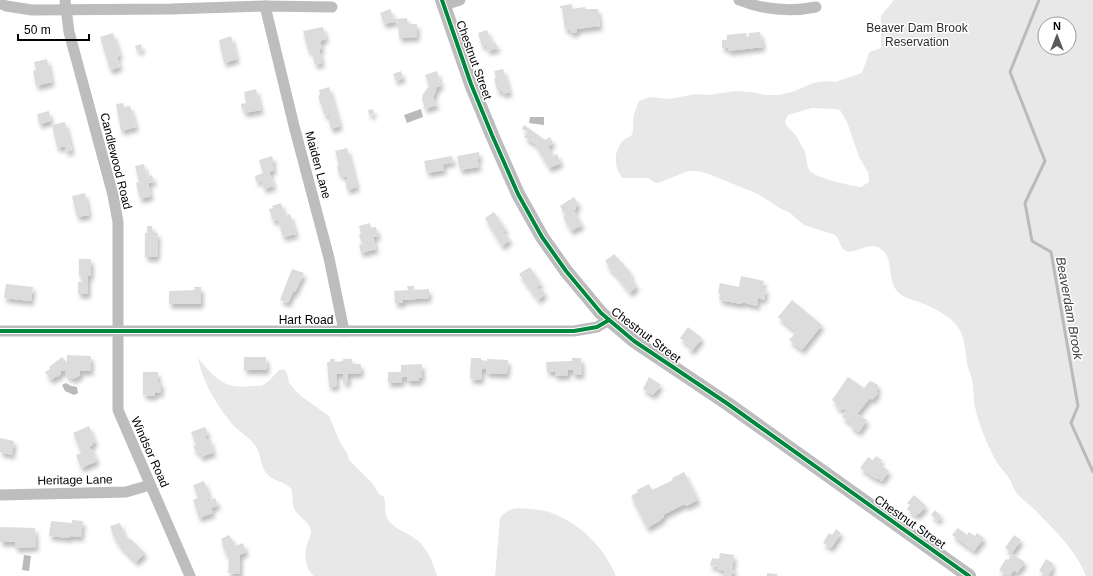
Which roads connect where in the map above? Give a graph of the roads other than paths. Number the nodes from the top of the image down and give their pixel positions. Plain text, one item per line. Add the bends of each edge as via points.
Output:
1 (460, 0) edge
2 (739, 0) edge
3 (443, 2) edge
4 (0, 3) edge
5 (65, 5) edge
6 (265, 6) junction
7 (332, 7) dead end
8 (816, 7) dead end
9 (609, 320) junction
10 (0, 331) edge
11 (118, 331) junction
12 (344, 331) junction
13 (150, 485) junction
14 (0, 495) edge
15 (190, 576) edge
16 (969, 576) edge

1 - 3 street
2 - 8 street via 785,10
3 - 9 street, Chestnut Street via 471,84 518,194 542,238 566,271
4 - 5 street via 32,10
5 - 6 street via 171,9
5 - 11 street, Candlewood Road via 68,32 117,213
6 - 7 street
6 - 12 street, Maiden Lane via 329,258
9 - 12 street, Hart Road via 597,327 574,331
9 - 16 street, Chestnut Street via 634,341 722,400
10 - 11 street, Hart Road
11 - 12 street, Hart Road
11 - 13 street, Windsor Road via 118,410
13 - 14 street, Heritage Lane via 126,492
13 - 15 street, Windsor Road

